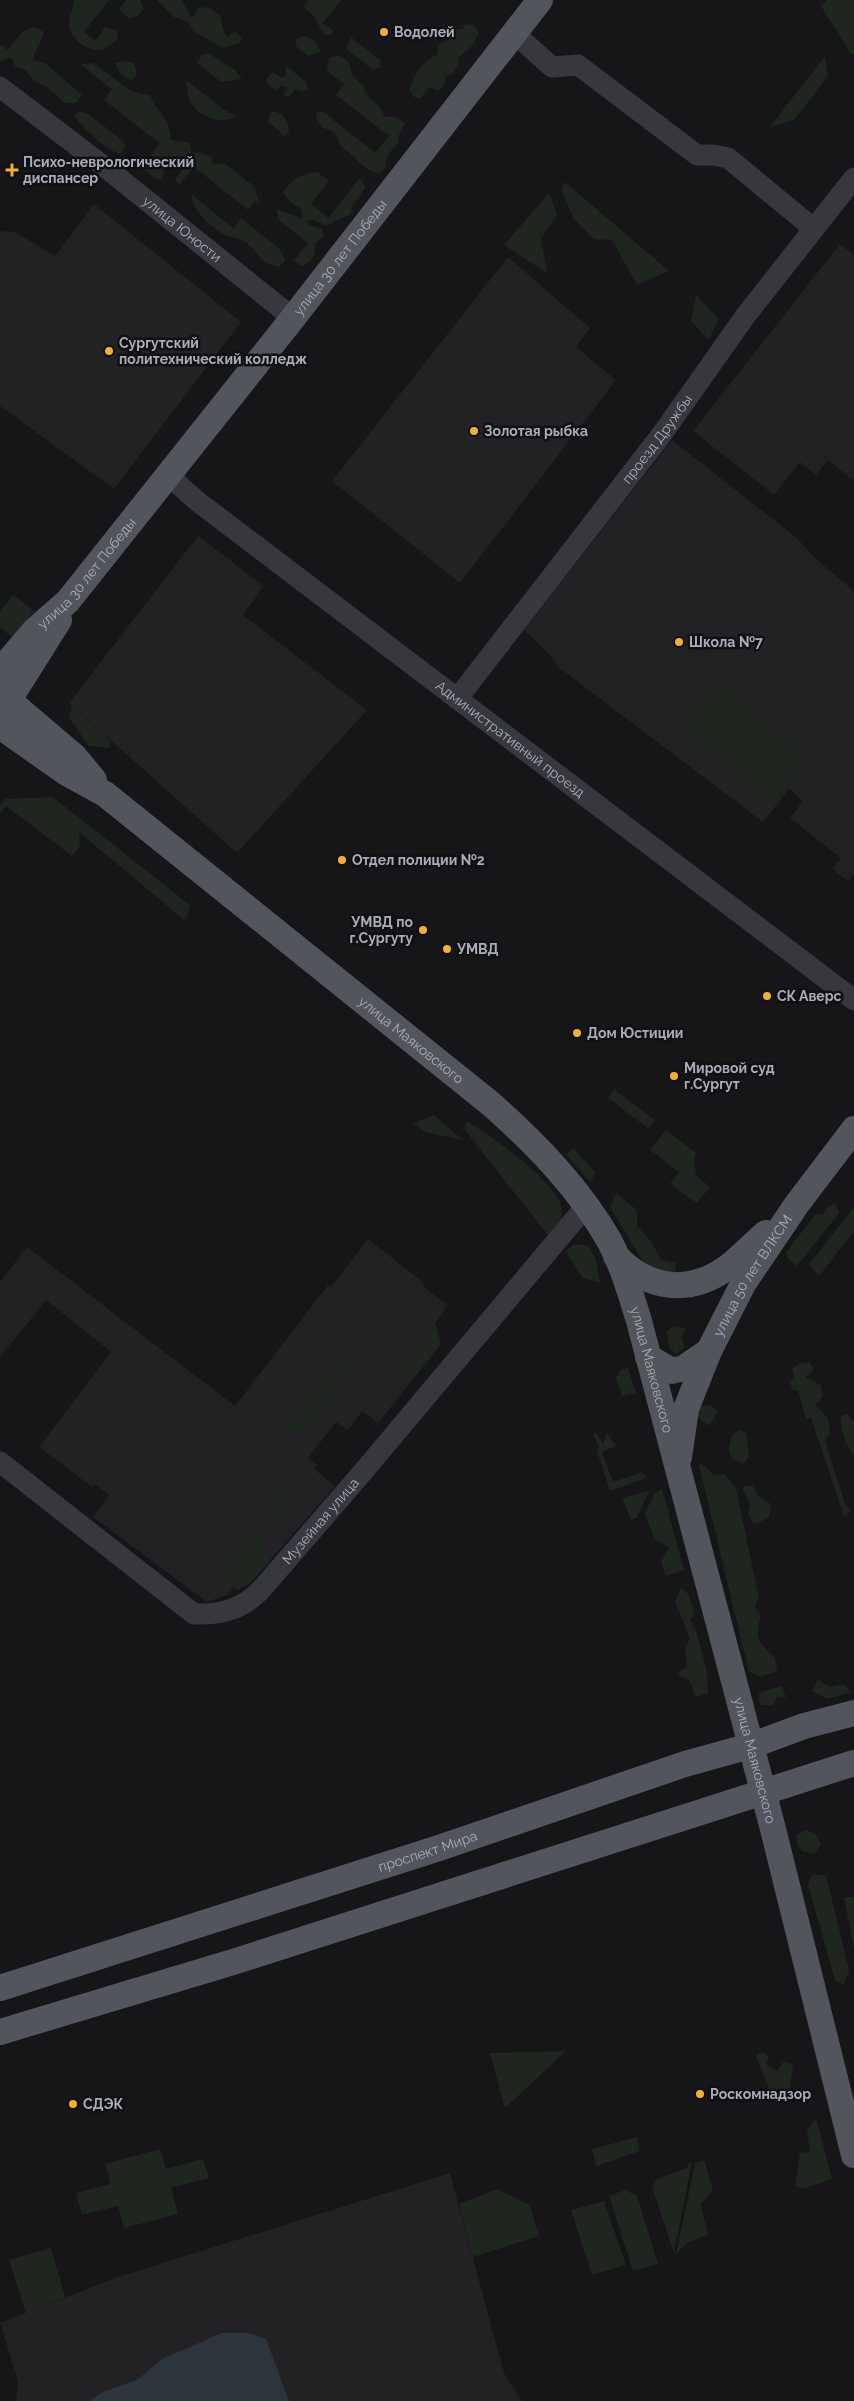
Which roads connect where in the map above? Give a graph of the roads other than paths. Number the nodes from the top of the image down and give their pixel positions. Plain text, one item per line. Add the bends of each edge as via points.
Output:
1 (540, 0) edge
2 (514, 33) junction
3 (0, 87) edge
4 (854, 178) edge
5 (812, 228) junction
6 (293, 318) junction
7 (168, 476) junction
8 (68, 601) junction
9 (0, 671) edge
10 (457, 699) junction
11 (3, 703) edge
12 (0, 726) edge
13 (105, 794) junction
14 (854, 1000) edge
15 (854, 1128) edge
16 (798, 1204) junction
17 (586, 1206) junction
18 (616, 1256) junction
19 (709, 1351) junction
20 (648, 1357) junction
21 (0, 1462) edge
22 (677, 1470) junction
23 (854, 1713) edge
24 (750, 1746) junction
25 (854, 1763) edge
26 (763, 1794) junction
27 (0, 1988) edge
28 (0, 2032) edge
29 (854, 2155) edge

1 - 2 main road, улица 30 лет Победы
2 - 5 street via 552,66 578,65 697,155 728,158
2 - 6 main road, улица 30 лет Победы
3 - 6 street, улица Юности
4 - 5 street, проезд Дружбы
5 - 10 street, проезд Дружбы via 662,434
6 - 7 main road, улица 30 лет Победы
7 - 8 main road, улица 30 лет Победы
7 - 10 street, Административный проезд
8 - 9 main road, улица 30 лет Победы via 35,630
8 - 11 main road, улица Маяковского via 48,639
10 - 14 street, Административный проезд
11 - 13 main road, улица Маяковского via 76,757
12 - 13 main road, улица Маяковского via 65,772
13 - 17 main road, улица Маяковского via 491,1104 525,1134
15 - 16 main road, улица 50 лет ВЛКСМ
16 - 18 main road, улица 50 лет ВЛКСМ via 729,1266 699,1282 676,1285 655,1282 631,1272
16 - 19 main road, улица 50 лет ВЛКСМ via 743,1284
17 - 18 main road, улица Маяковского
17 - 21 street, Музейная улица via 260,1591 236,1608 212,1615 194,1614
18 - 20 main road, улица Маяковского
19 - 20 main road, улица 50 лет ВЛКСМ via 684,1368 672,1371
19 - 22 main road, улица 50 лет ВЛКСМ via 686,1409
20 - 22 main road, улица Маяковского
22 - 24 main road, улица Маяковского
23 - 24 main road, проспект Мира via 804,1726
24 - 26 main road, улица Маяковского
24 - 27 main road, проспект Мира via 684,1764 439,1848
25 - 26 main road
26 - 28 main road via 233,1962
26 - 29 main road, улица Маяковского

